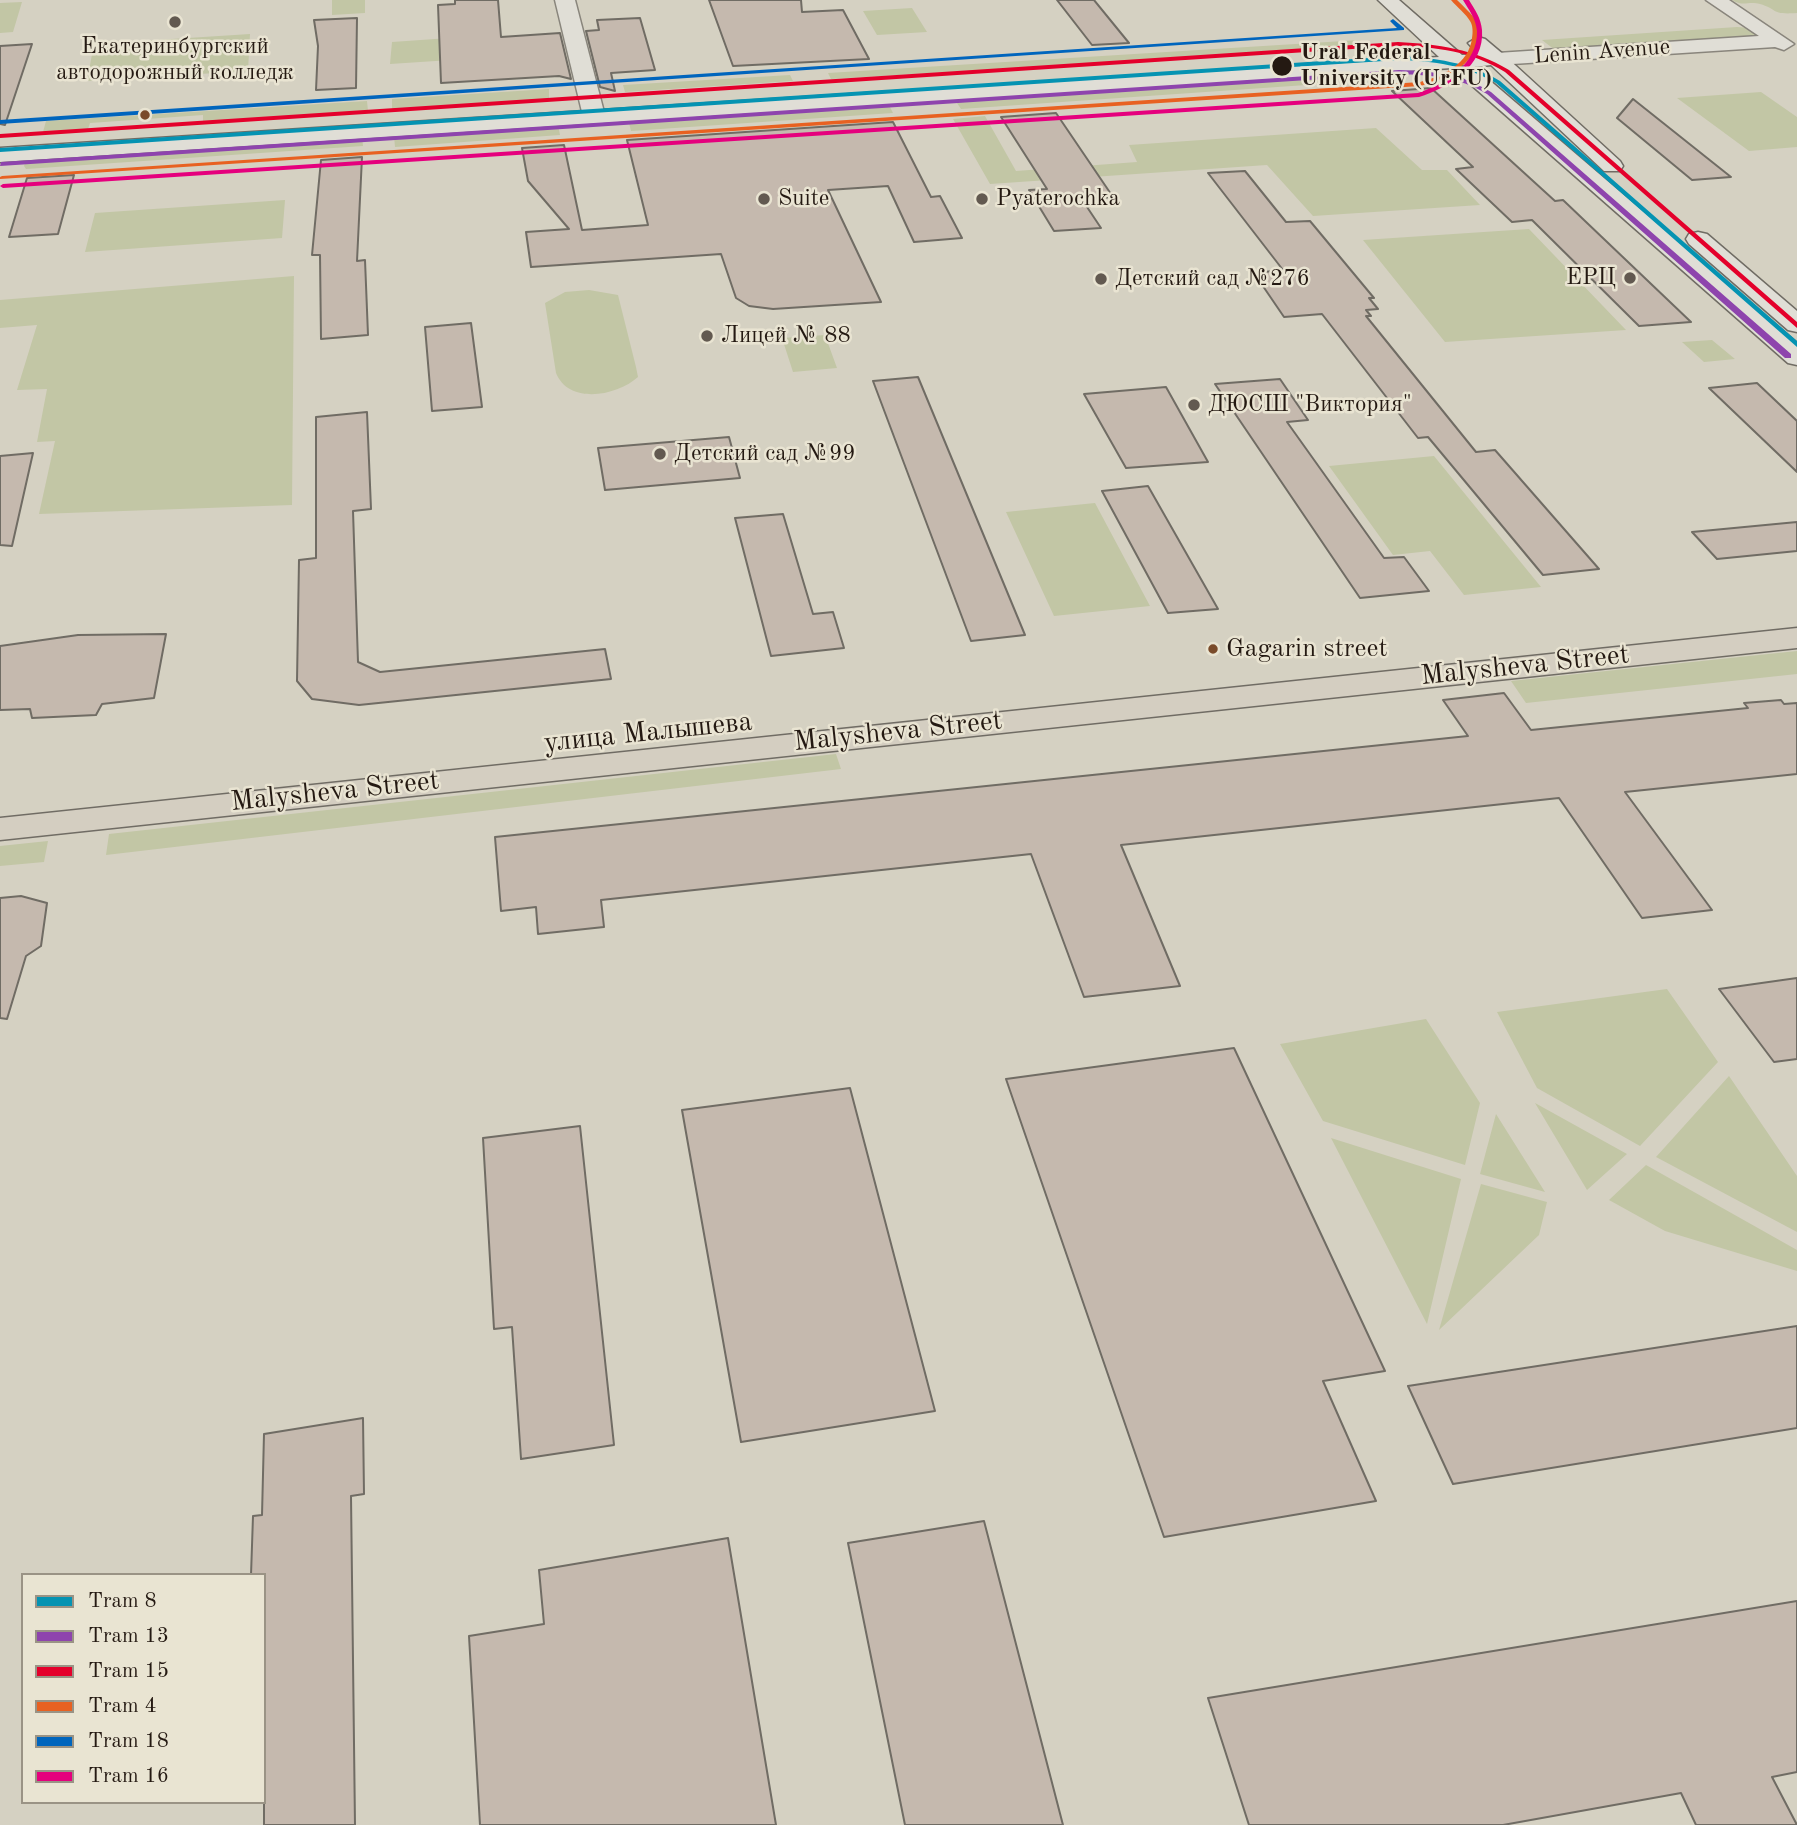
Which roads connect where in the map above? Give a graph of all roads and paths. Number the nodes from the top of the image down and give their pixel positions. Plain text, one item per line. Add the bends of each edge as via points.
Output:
1 (565, 0) edge
2 (1388, 0) edge
3 (1716, 0) edge
4 (1750, 22) junction
5 (1715, 25) dead end
6 (1650, 29) dead end
7 (1470, 37) junction
8 (1778, 41) junction
9 (1438, 44) junction
10 (1797, 53) edge
11 (1497, 59) junction
12 (1459, 61) junction
13 (592, 108) junction
14 (0, 138) edge
15 (0, 155) edge
16 (1632, 183) dead end
17 (1682, 225) dead end
18 (1797, 324) edge
19 (1797, 357) edge
20 (1797, 612) edge
21 (1797, 638) edge
22 (0, 802) edge
23 (0, 829) edge

1 - 13 main road
2 - 9 main road
3 - 4 main road
4 - 5 main road
4 - 8 main road
6 - 7 main road, Lenin Avenue
7 - 9 main road, Lenin Avenue
7 - 11 main road
8 - 10 main road
8 - 11 main road, Lenin Avenue
9 - 12 main road
9 - 13 main road, Lenin Avenue
11 - 12 main road, Lenin Avenue
11 - 16 main road
12 - 13 main road, Lenin Avenue
12 - 19 main road via 1542,139
13 - 14 main road, Lenin Avenue
13 - 15 main road, Lenin Avenue
17 - 18 main road
20 - 22 main road, улица Малышева
21 - 23 main road, Malysheva Street

